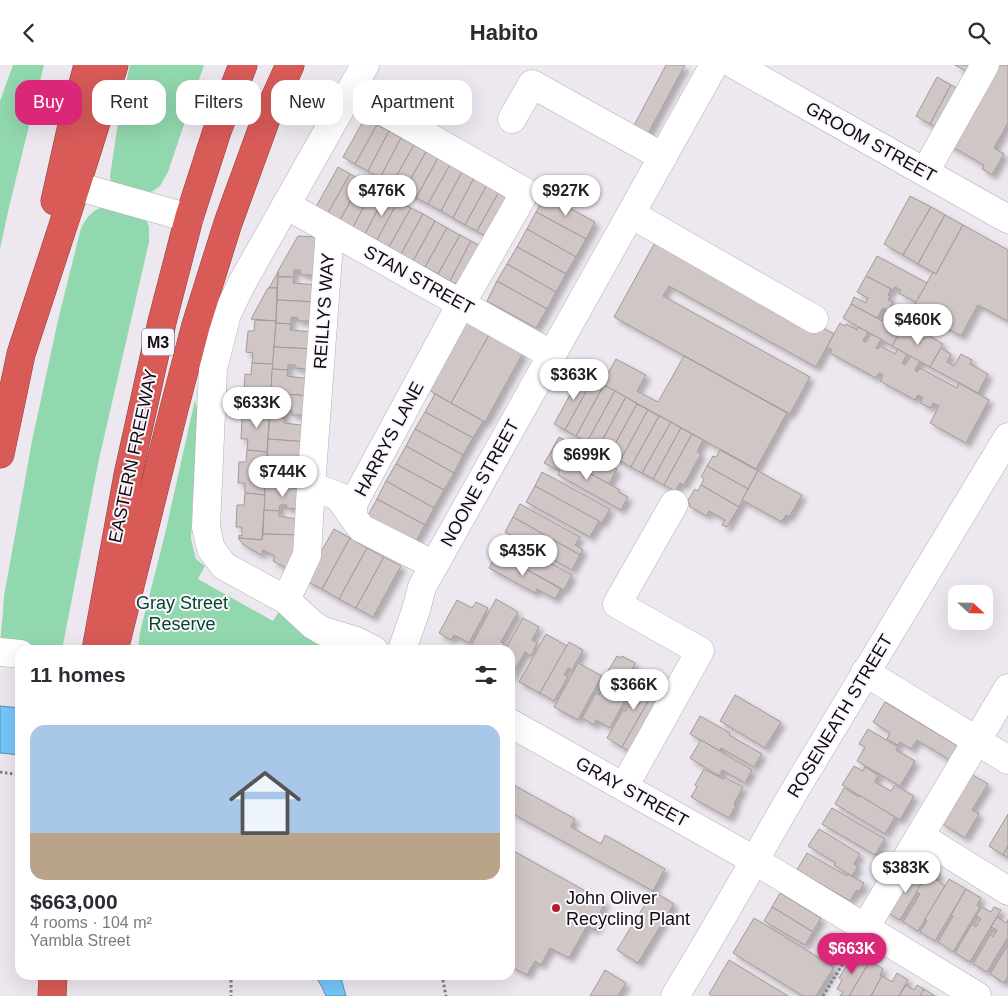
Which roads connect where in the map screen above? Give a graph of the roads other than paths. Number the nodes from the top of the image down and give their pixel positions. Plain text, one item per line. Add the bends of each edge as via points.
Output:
1 (88, 65) edge
2 (114, 65) edge
3 (243, 65) edge
4 (290, 65) edge
5 (365, 65) edge
6 (714, 65) edge
7 (735, 65) edge
8 (985, 65) edge
9 (350, 92) junction
10 (512, 119) dead end
11 (663, 157) junction
12 (925, 172) junction
13 (76, 186) junction
14 (286, 205) junction
15 (631, 214) junction
16 (189, 218) junction
17 (1008, 219) edge
18 (330, 231) junction
19 (462, 304) junction
20 (814, 319) dead end
21 (21, 354) junction
22 (552, 355) junction
23 (1008, 437) edge
24 (0, 454) edge
25 (311, 486) junction
26 (674, 504) dead end
27 (353, 517) junction
28 (428, 576) junction
29 (286, 600) junction
30 (107, 639) edge
31 (364, 645) edge
32 (383, 645) edge
33 (404, 645) edge
34 (0, 651) edge
35 (15, 654) edge
36 (866, 672) junction
37 (1008, 689) edge
38 (515, 726) edge
39 (976, 741) junction
40 (1008, 760) edge
41 (624, 787) junction
42 (920, 836) junction
43 (754, 860) junction
44 (1008, 891) edge
45 (865, 928) junction
46 (53, 980) edge
47 (52, 996) edge
48 (675, 996) edge
49 (977, 996) edge

1 - 21 highway
2 - 13 highway
3 - 16 highway, EASTERN FREEWAY / M3 via 217,131
4 - 30 highway via 267,116 228,223
5 - 9 street
6 - 11 street, NOONE STREET
7 - 12 street, GROOM STREET
8 - 12 street
9 - 14 street
9 - 19 street, HARRYS LANE via 525,192
10 - 11 street via 532,84
11 - 15 street, NOONE STREET
12 - 17 street, GROOM STREET
13 - 16 street
13 - 21 highway
14 - 18 street, STAN STREET
14 - 29 street via 227,314 213,369 206,527 211,549 224,566
15 - 20 street
15 - 22 street, NOONE STREET
16 - 30 highway, EASTERN FREEWAY / M3 via 128,475
18 - 19 street, STAN STREET
18 - 25 street, REILLYS WAY
19 - 22 street, STAN STREET
19 - 27 street, HARRYS LANE via 353,504
21 - 24 highway
22 - 28 street, NOONE STREET
23 - 36 street, ROSENEATH STREET
25 - 27 street via 338,496
25 - 29 street, REILLYS WAY via 307,555
26 - 41 street via 617,604 700,651
27 - 28 street, HARRYS LANE via 361,528
28 - 32 street, NOONE STREET via 409,598
28 - 33 street, NOONE STREET
29 - 31 street via 323,631
34 - 35 street
36 - 39 street
36 - 43 street, ROSENEATH STREET
37 - 39 street
38 - 41 street, GRAY STREET
39 - 40 street
39 - 42 street
41 - 43 street, GRAY STREET
42 - 44 street
42 - 45 street
43 - 45 street, GRAY STREET
43 - 48 street, ROSENEATH STREET
45 - 49 street, GRAY STREET
46 - 47 highway

